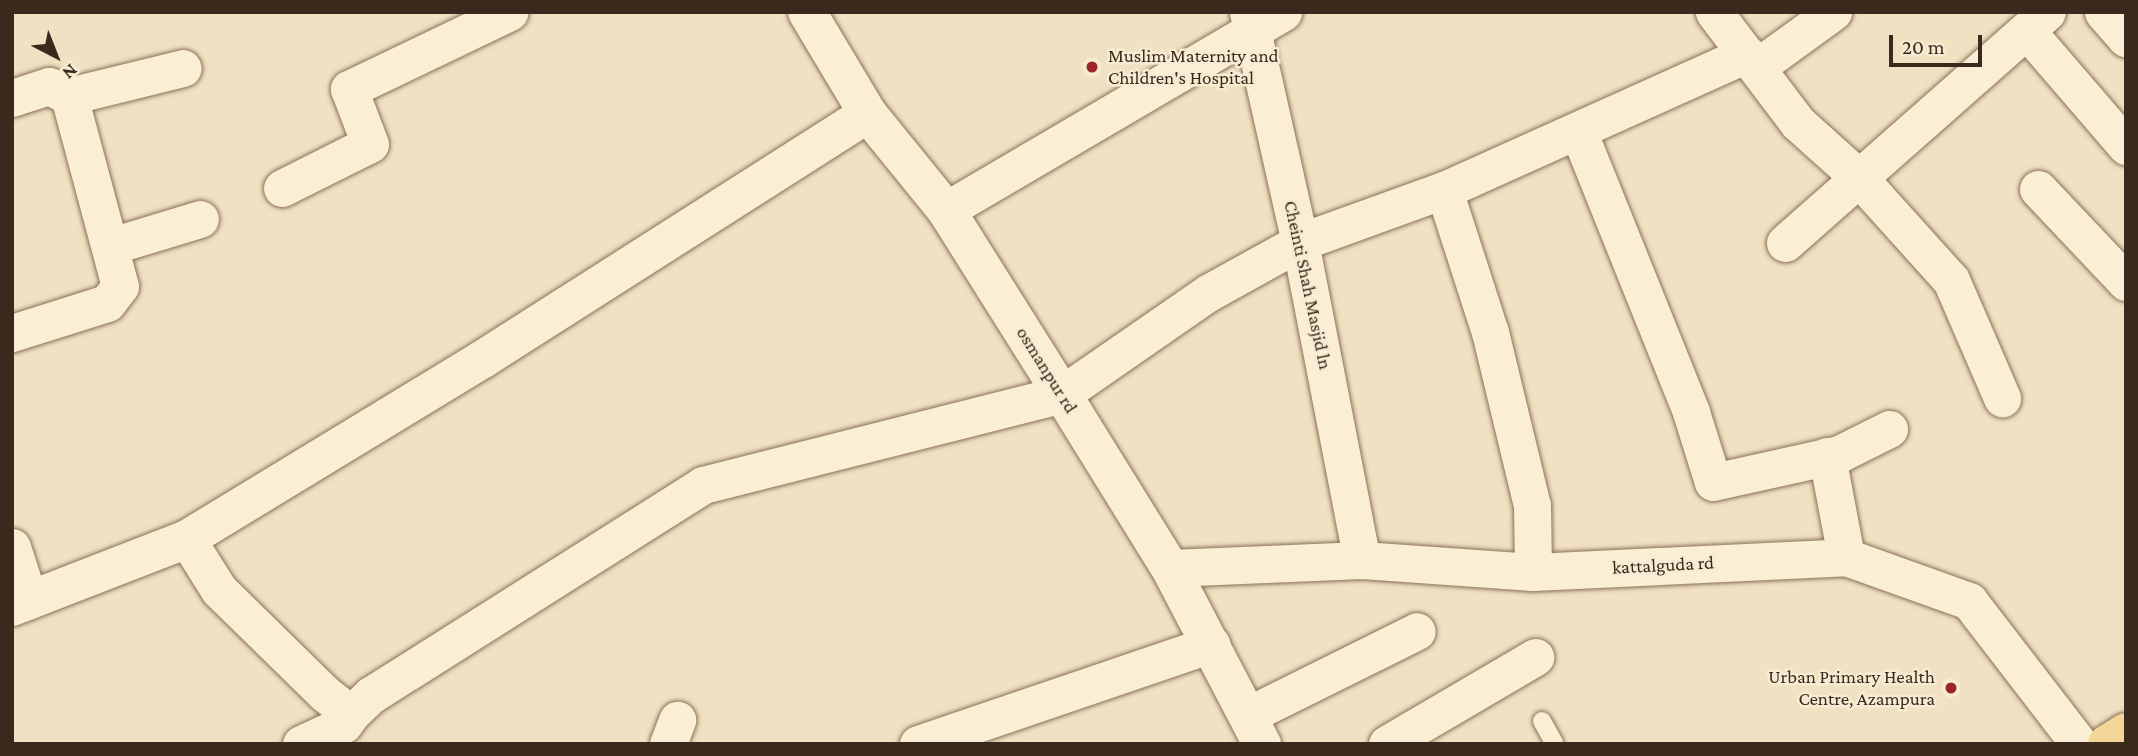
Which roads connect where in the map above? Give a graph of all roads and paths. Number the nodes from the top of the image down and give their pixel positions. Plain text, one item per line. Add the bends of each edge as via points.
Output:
1 (510, 12) edge
2 (807, 12) edge
3 (1283, 12) edge
4 (1714, 12) edge
5 (1833, 12) edge
6 (2102, 12) edge
7 (2037, 22) edge
8 (1250, 24) edge
9 (2126, 38) edge
10 (1752, 61) junction
11 (183, 68) dead end
12 (69, 96) junction
13 (12, 98) edge
14 (868, 114) junction
15 (1579, 133) junction
16 (2126, 146) edge
17 (1859, 178) junction
18 (282, 188) dead end
19 (2038, 189) dead end
20 (1444, 190) junction
21 (946, 211) junction
22 (200, 219) dead end
23 (1300, 242) junction
24 (1785, 243) dead end
25 (111, 246) junction
26 (2126, 282) edge
27 (12, 333) edge
28 (1062, 394) junction
29 (2002, 398) dead end
30 (1889, 429) dead end
31 (1827, 456) junction
32 (187, 538) junction
33 (12, 547) edge
34 (1846, 557) junction
35 (1362, 560) junction
36 (1170, 568) junction
37 (1533, 572) junction
38 (21, 604) edge
39 (1418, 631) dead end
40 (1211, 644) junction
41 (1535, 657) dead end
42 (351, 713) junction
43 (1542, 721) dead end
44 (1256, 729) edge
45 (301, 744) edge
46 (918, 744) edge
47 (1387, 744) edge
48 (1555, 744) edge
49 (2079, 744) edge

1 - 18 street via 349,89 370,144
2 - 14 street, osmanpur rd
3 - 8 street
4 - 10 street
5 - 10 street
6 - 9 street
7 - 16 street
7 - 17 street
8 - 21 street
8 - 23 street, Cheinti Shah Masjid ln
10 - 15 street
10 - 17 street via 1798,123
11 - 12 street
12 - 13 street via 49,86
12 - 25 street
14 - 21 street, osmanpur rd
14 - 32 street via 484,359
15 - 20 street
15 - 31 street via 1690,412 1713,482
17 - 24 street
17 - 29 street via 1951,280
19 - 26 street
20 - 23 street
20 - 37 street via 1490,331 1532,505
21 - 28 street, osmanpur rd
22 - 25 street
23 - 28 street via 1208,293
23 - 35 street, Cheinti Shah Masjid ln
25 - 27 street via 120,286 116,296 107,303
28 - 36 street, osmanpur rd
28 - 42 street via 702,485 371,695
30 - 31 street
31 - 34 street
32 - 38 street
32 - 42 street via 219,590 324,693
33 - 38 street
34 - 37 street, kattalguda rd
34 - 49 street, kattalguda rd via 1969,601
35 - 36 street, kattalguda rd
35 - 37 street, kattalguda rd
36 - 40 street, osmanpur rd
39 - 44 street
40 - 44 street, osmanpur rd
40 - 46 street
41 - 47 street
42 - 45 street via 344,724
43 - 48 lane

